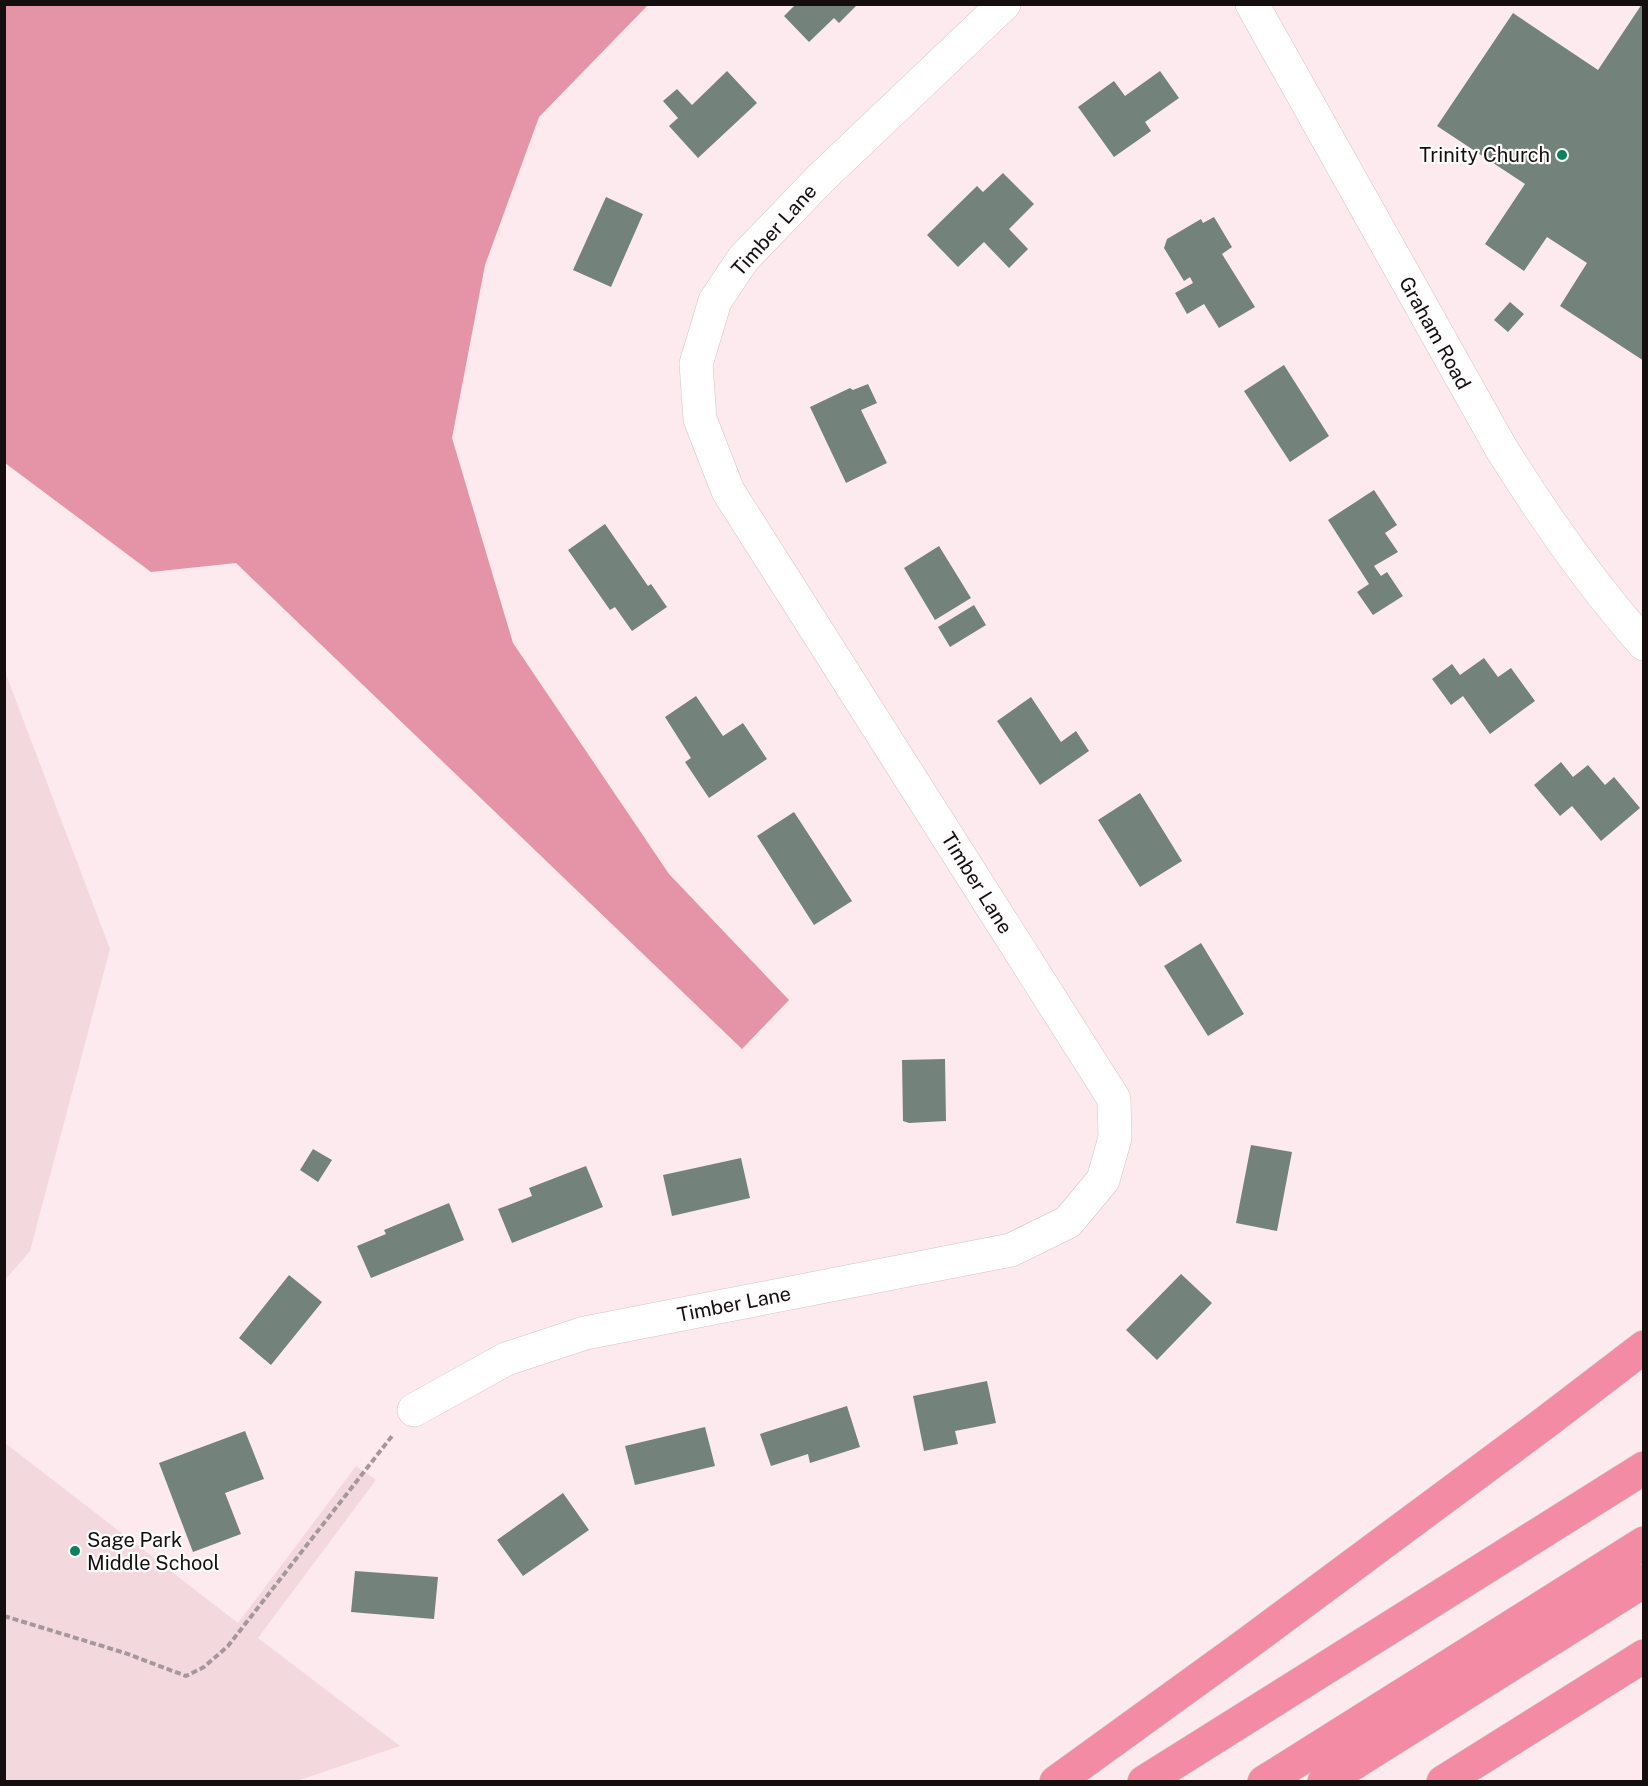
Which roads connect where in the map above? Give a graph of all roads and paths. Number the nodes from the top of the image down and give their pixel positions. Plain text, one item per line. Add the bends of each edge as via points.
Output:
1 (1004, 4) edge
2 (1252, 4) edge
3 (1644, 644) edge
4 (1644, 1347) edge
5 (414, 1410) joint
6 (1644, 1468) edge
7 (1644, 1543) edge
8 (1644, 1581) edge
9 (4, 1616) edge
10 (1644, 1656) edge
11 (1056, 1782) edge
12 (1144, 1782) edge
13 (1263, 1782) edge
14 (1324, 1782) edge
15 (1443, 1782) edge

1 - 5 street, Timber Lane via 742,259 715,301 696,364 700,419 728,491 1114,1099 1114,1138 1103,1180 1068,1222 1011,1250 585,1333 506,1359
2 - 3 street, Graham Road via 1501,448 1589,577
4 - 11 highway
5 - 9 path via 235,1637 204,1667 186,1676
6 - 12 highway
7 - 13 highway
8 - 14 highway
10 - 15 highway

